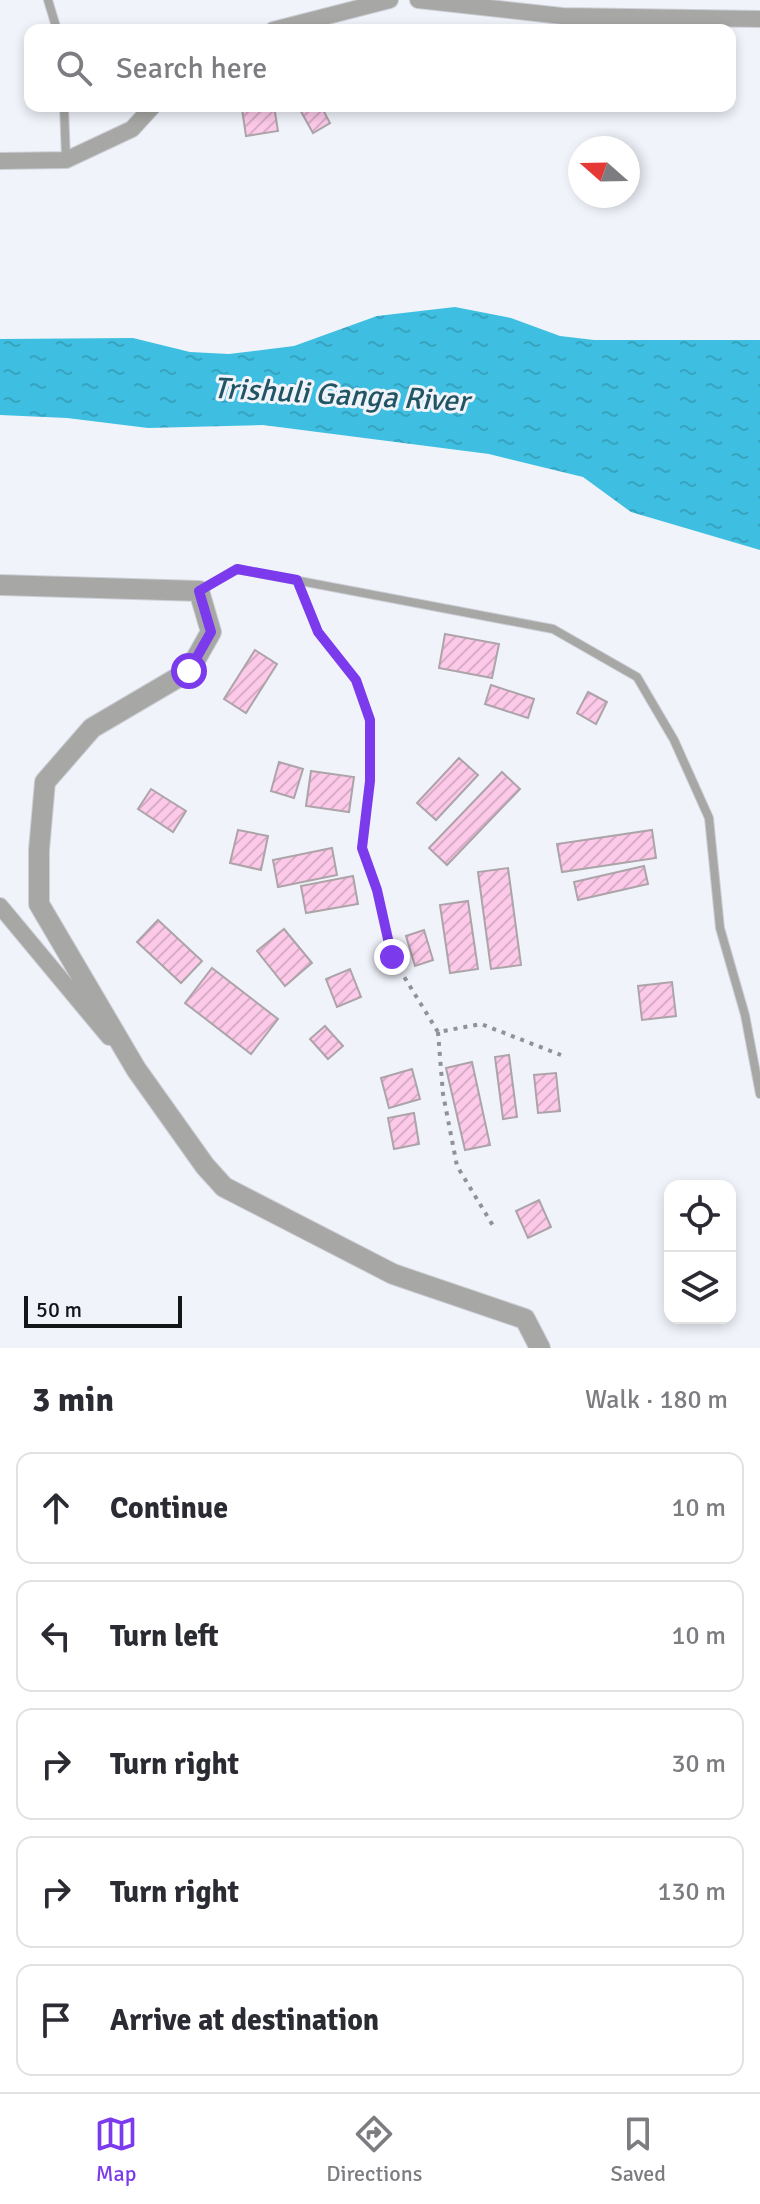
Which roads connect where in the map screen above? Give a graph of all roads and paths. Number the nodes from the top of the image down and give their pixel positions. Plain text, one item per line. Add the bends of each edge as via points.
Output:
1 (48, 0) edge
2 (390, 0) edge
3 (418, 0) edge
4 (760, 19) edge
5 (55, 24) edge
6 (296, 24) edge
7 (64, 112) edge
8 (148, 112) edge
9 (66, 160) junction
10 (0, 161) edge
11 (297, 580) junction
12 (0, 585) edge
13 (199, 591) junction
14 (0, 906) edge
15 (438, 1032) junction
16 (561, 1055) dead end
17 (136, 1069) junction
18 (760, 1094) edge
19 (495, 1229) dead end
20 (540, 1348) edge

1 - 5 lane
2 - 6 street
3 - 4 street via 562,16
7 - 9 lane
8 - 9 street via 132,129
9 - 10 street
11 - 13 lane via 237,569
11 - 15 path via 318,632 356,680 370,720 362,848 392,957
11 - 18 lane via 553,629 637,677 674,740 709,818 720,928
12 - 13 street
13 - 17 street via 211,632 189,671 92,728 45,782 39,904
14 - 17 street
15 - 16 path via 481,1024
15 - 19 path via 457,1166
17 - 20 street via 224,1187 393,1274 525,1319

